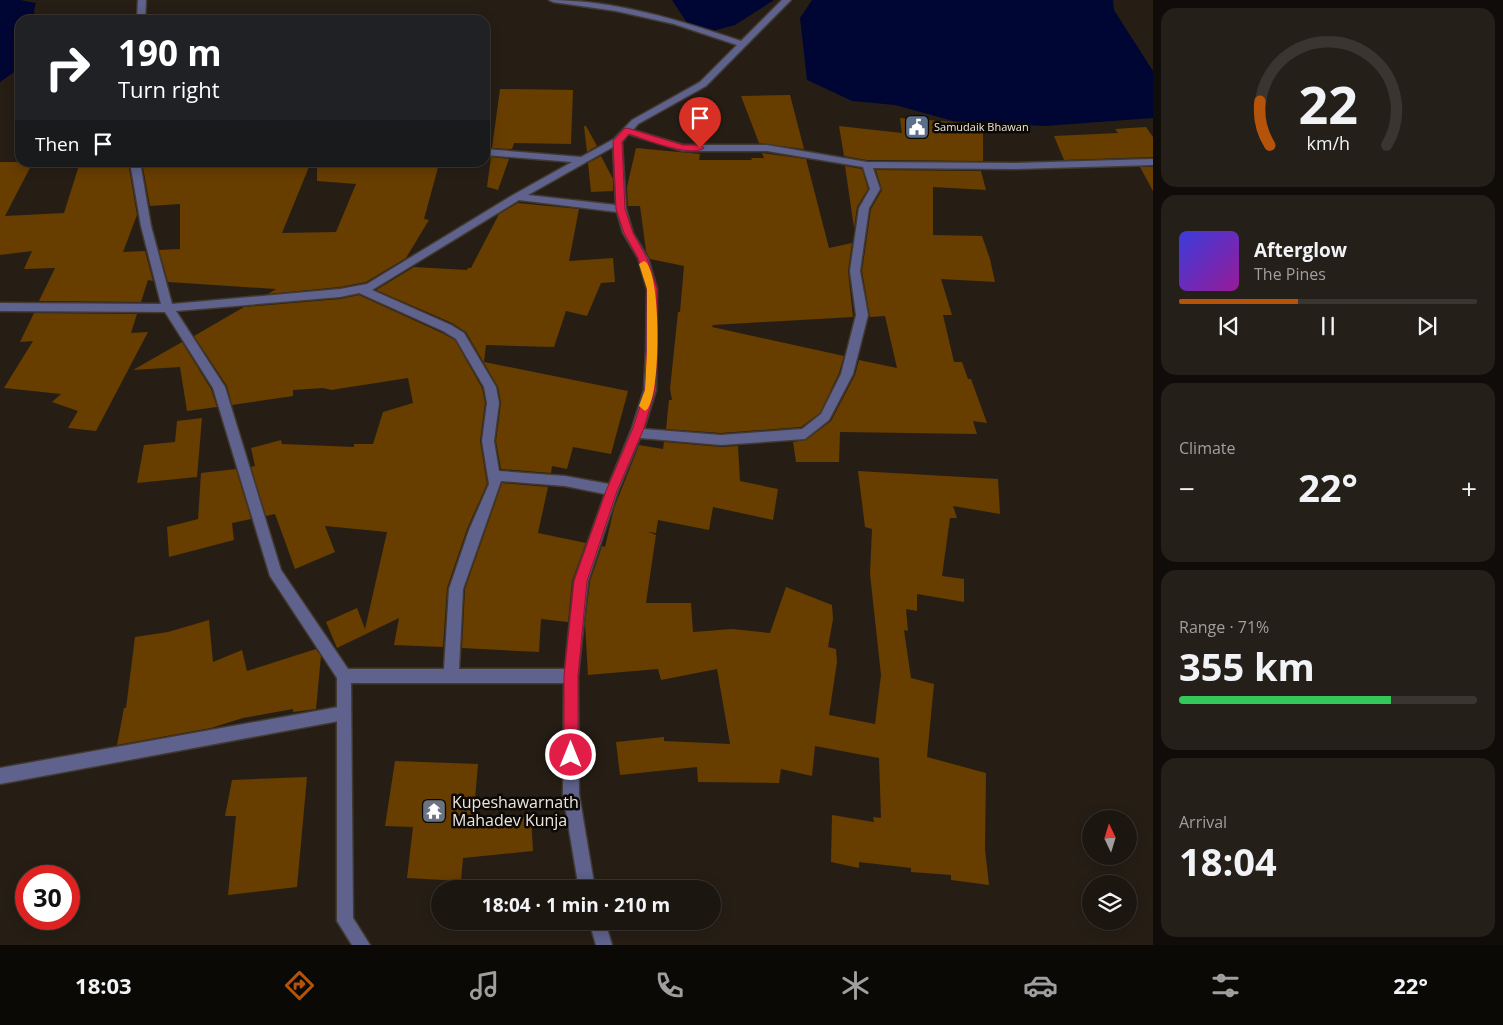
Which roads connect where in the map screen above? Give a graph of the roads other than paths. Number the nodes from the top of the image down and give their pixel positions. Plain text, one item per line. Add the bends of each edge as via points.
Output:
1 (142, 0) edge
2 (553, 0) edge
3 (787, 0) edge
4 (141, 15) edge
5 (743, 44) junction
6 (627, 131) junction
7 (618, 141) junction
8 (490, 152) edge
9 (581, 160) junction
10 (1153, 162) edge
11 (867, 165) junction
12 (136, 167) edge
13 (517, 197) junction
14 (621, 209) junction
15 (360, 289) junction
16 (0, 307) edge
17 (168, 308) junction
18 (636, 433) junction
19 (493, 474) junction
20 (612, 490) junction
21 (344, 676) junction
22 (451, 676) junction
23 (571, 676) junction
24 (344, 713) junction
25 (0, 776) edge
26 (585, 880) edge
27 (600, 930) edge
28 (362, 945) edge
29 (604, 945) edge

1 - 4 street
2 - 5 street via 676,22
3 - 5 street
5 - 6 street via 703,84 635,122
6 - 7 street
6 - 11 street via 683,148 766,148
7 - 9 street
7 - 14 street
8 - 9 street
9 - 13 street
10 - 11 street via 1015,166
11 - 18 street via 875,189 864,208 854,271 862,315 847,374 826,417 805,434 721,440
12 - 17 street via 146,226
13 - 14 street
13 - 15 street via 370,287
14 - 18 street via 652,289 650,390
15 - 17 street
15 - 19 street via 460,336 490,387 493,404 488,441
16 - 17 street
17 - 21 street via 219,388 275,572
18 - 20 street
19 - 20 street via 566,481
19 - 22 street via 495,484 456,589
20 - 23 street via 581,581
21 - 22 street
21 - 24 street
22 - 23 street
23 - 26 street via 571,794
24 - 25 street
24 - 28 street via 345,921
27 - 29 street

